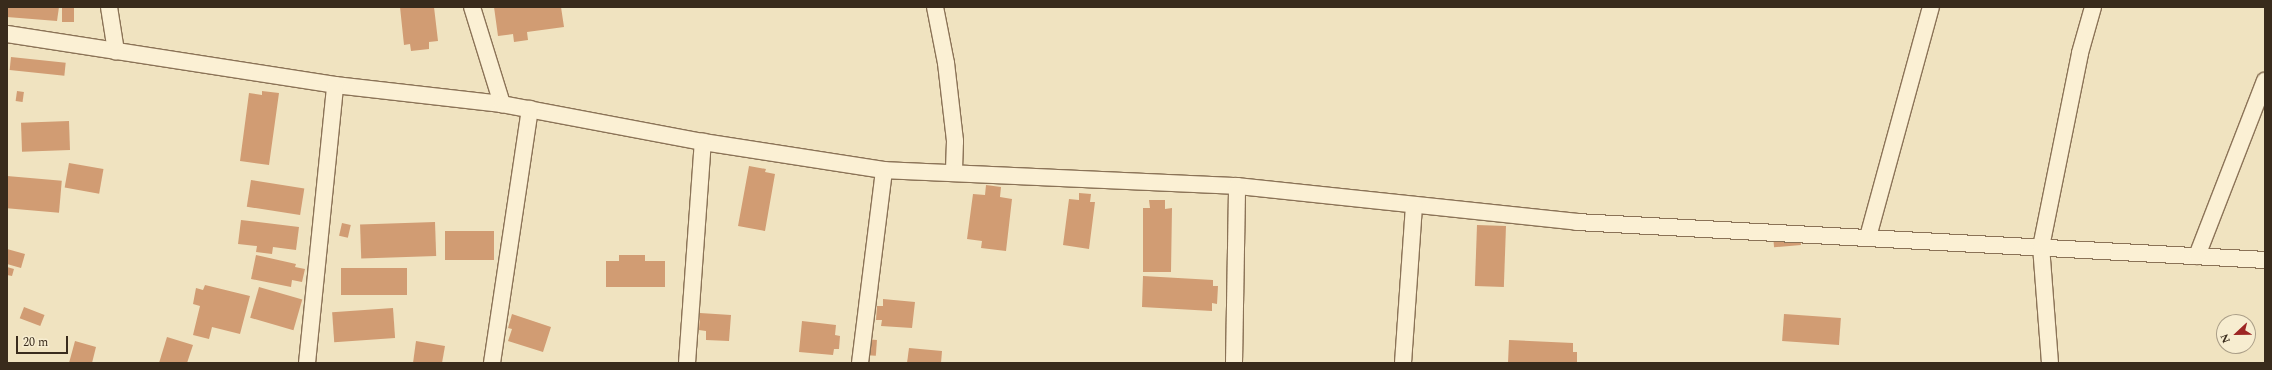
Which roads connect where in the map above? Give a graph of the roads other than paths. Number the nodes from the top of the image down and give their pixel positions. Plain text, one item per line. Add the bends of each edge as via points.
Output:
1 (109, 7) edge
2 (472, 7) edge
3 (935, 7) edge
4 (1931, 7) edge
5 (2093, 7) edge
6 (7, 34) edge
7 (116, 51) junction
8 (2265, 81) edge
9 (335, 85) junction
10 (502, 104) junction
11 (530, 109) junction
12 (703, 142) junction
13 (884, 170) junction
14 (954, 172) junction
15 (1237, 186) junction
16 (1414, 205) junction
17 (1868, 237) junction
18 (2041, 247) junction
19 (2197, 256) junction
20 (2265, 260) edge
21 (306, 363) edge
22 (492, 363) edge
23 (687, 363) edge
24 (860, 363) edge
25 (1234, 363) edge
26 (1403, 363) edge
27 (2050, 363) edge

1 - 7 street
2 - 10 street
3 - 14 street via 946,62 955,141
4 - 17 street
5 - 18 street via 2080,53
6 - 7 street
7 - 9 street
8 - 19 street
9 - 10 street
9 - 21 street
10 - 11 street
11 - 12 street
11 - 22 street
12 - 13 street
12 - 23 street
13 - 14 street
13 - 24 street
14 - 15 street
15 - 16 street
15 - 25 street
16 - 17 street via 1577,222
16 - 26 street
17 - 18 street
18 - 19 street
18 - 27 street
19 - 20 street

